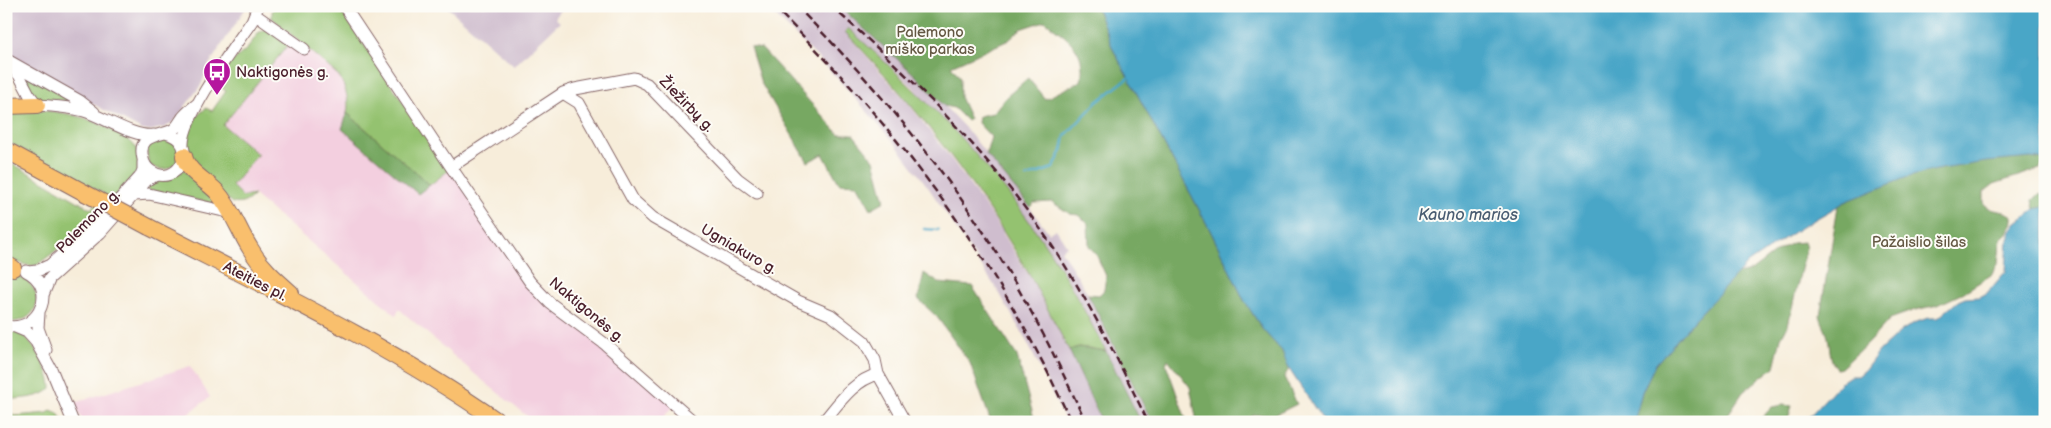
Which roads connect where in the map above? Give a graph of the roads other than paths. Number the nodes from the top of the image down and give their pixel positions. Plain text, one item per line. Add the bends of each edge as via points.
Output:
1 (266, 6) edge
2 (344, 6) edge
3 (257, 12) edge
4 (304, 49) dead end
5 (6, 61) edge
6 (563, 93) junction
7 (37, 104) junction
8 (197, 104) junction
9 (6, 106) edge
10 (101, 117) junction
11 (118, 126) junction
12 (160, 134) junction
13 (6, 150) edge
14 (183, 151) junction
15 (143, 157) junction
16 (14, 159) edge
17 (451, 167) junction
18 (160, 175) junction
19 (758, 193) dead end
20 (135, 195) junction
21 (232, 213) junction
22 (13, 268) edge
23 (44, 295) junction
24 (312, 310) junction
25 (39, 313) junction
26 (11, 326) edge
27 (52, 371) junction
28 (878, 374) junction
29 (72, 422) edge
30 (498, 422) edge
31 (694, 422) edge
32 (823, 422) edge
33 (904, 422) edge

1 - 3 street
2 - 17 street, Naktigonės g.
3 - 4 street
3 - 8 street
5 - 7 street
5 - 10 street via 80,101
6 - 17 street, Žiežirbų g.
6 - 19 street, Žiežirbų g. via 634,78 640,80 738,179
6 - 28 street, Ugniakuro g. via 579,103 641,209 798,301 831,315 864,341 875,360
7 - 9 highway
7 - 10 street
8 - 12 street via 173,130
8 - 14 street via 182,135
10 - 11 street
11 - 12 street via 148,136
11 - 15 street via 136,140
12 - 14 street via 176,137
12 - 15 street via 146,142
13 - 16 highway, Ateities pl.
14 - 18 street via 182,165 168,175
14 - 21 highway via 188,167 216,192
15 - 18 street via 150,170
15 - 22 street, Palemono g. via 140,177 98,223 50,265 37,271
16 - 24 highway, Ateities pl., bridge
17 - 31 street, Naktigonės g. via 530,282 550,303 605,344
18 - 20 street, Palemono g. via 152,177
20 - 21 street via 149,194
20 - 23 street, Palemono g. via 100,233 50,278
21 - 24 highway via 259,262
22 - 23 street via 39,282
23 - 25 street, Palemono g.
24 - 30 highway, Ateities pl. via 413,366
25 - 26 street via 29,323
25 - 27 street via 38,328
26 - 27 street via 22,328 32,336
27 - 29 street
28 - 32 street via 855,386
28 - 33 street, Ugniakuro g.

